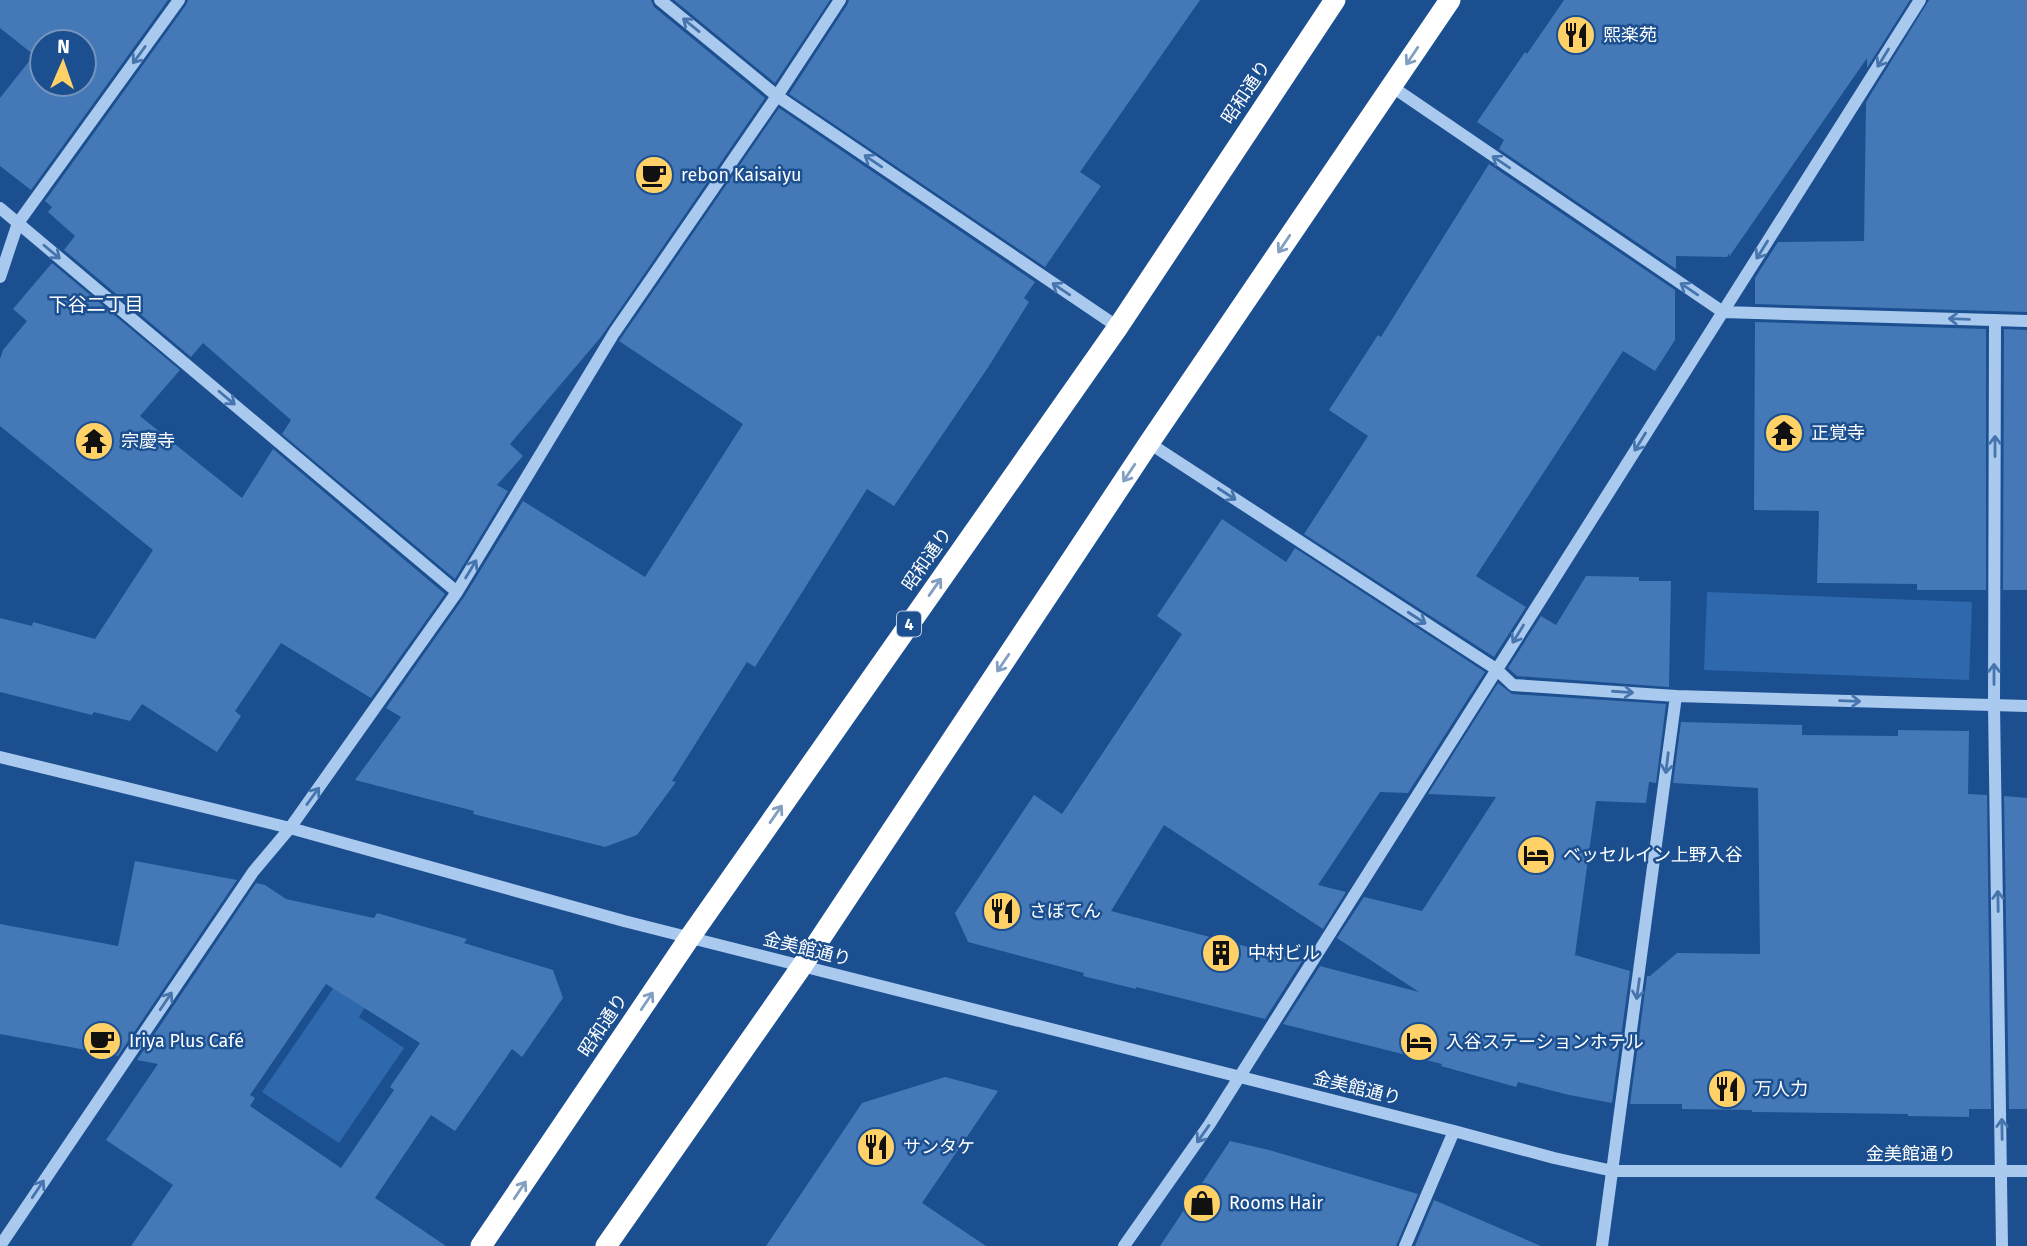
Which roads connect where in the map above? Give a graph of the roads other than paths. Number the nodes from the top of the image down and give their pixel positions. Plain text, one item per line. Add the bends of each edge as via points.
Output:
1 (179, 0) edge
2 (660, 0) edge
3 (840, 0) edge
4 (1335, 0) edge
5 (1450, 0) edge
6 (1920, 0) edge
7 (1391, 86) junction
8 (777, 96) junction
9 (0, 208) edge
10 (18, 223) junction
11 (0, 278) edge
12 (1723, 312) junction
13 (1995, 320) junction
14 (2027, 321) edge
15 (1118, 327) junction
16 (1149, 443) junction
17 (457, 592) junction
18 (1496, 669) junction
19 (1676, 696) junction
20 (1994, 705) junction
21 (2027, 706) edge
22 (0, 757) edge
23 (290, 828) junction
24 (690, 937) junction
25 (802, 966) junction
26 (1240, 1077) junction
27 (1454, 1131) junction
28 (1613, 1171) junction
29 (2003, 1171) junction
30 (2027, 1171) edge
31 (1, 1246) edge
32 (481, 1246) edge
33 (606, 1246) edge
34 (1124, 1246) edge
35 (1405, 1246) edge
36 (1602, 1246) edge
37 (2002, 1246) edge

1 -> 10 street
8 -> 2 street
3 - 8 street
4 - 15 highway, 昭和通り / 4
5 -> 7 highway
6 -> 12 street
12 -> 7 street
7 -> 16 highway
15 -> 8 street
17 -> 8 street via 614,333
9 - 10 street
10 - 11 street
10 -> 17 street
13 -> 12 street
12 -> 18 street
13 - 14 street
20 -> 13 street
24 -> 15 highway, 昭和通り / 4
16 -> 18 street
16 -> 25 highway
23 -> 17 street
18 -> 19 street via 1513,685
18 - 26 street
19 -> 20 street
19 -> 28 street
20 - 21 street
29 -> 20 street
22 - 23 street, 金美館通り
23 - 24 street, 金美館通り
31 -> 23 street via 253,873
24 - 25 street, 金美館通り
32 -> 24 highway, 昭和通り / 4
25 - 26 street, 金美館通り
25 - 33 highway
26 - 27 street, 金美館通り
26 -> 34 street
27 - 28 street, 金美館通り
27 - 35 street
28 - 29 street, 金美館通り
28 - 36 street
29 - 30 street, 金美館通り
29 - 37 street

